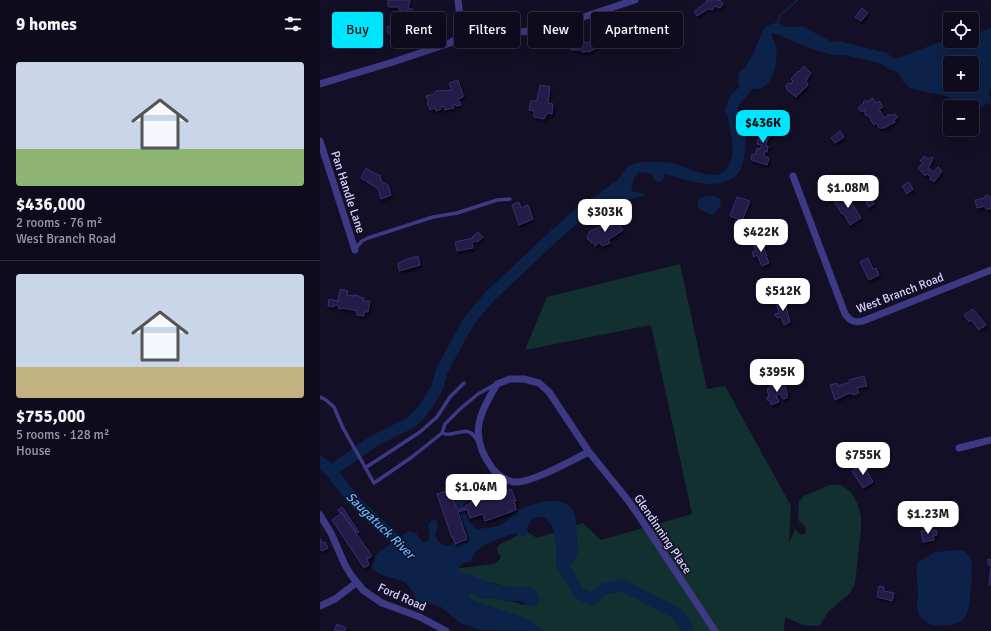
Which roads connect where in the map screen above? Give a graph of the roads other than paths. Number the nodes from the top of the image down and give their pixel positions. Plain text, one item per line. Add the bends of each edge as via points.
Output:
1 (458, 0) edge
2 (635, 0) edge
3 (459, 12) edge
4 (520, 32) edge
5 (454, 40) edge
6 (320, 84) edge
7 (320, 141) edge
8 (793, 176) dead end
9 (510, 199) dead end
10 (354, 250) joint
11 (991, 270) edge
12 (464, 382) dead end
13 (497, 384) junction
14 (320, 397) edge
15 (437, 417) junction
16 (445, 424) junction
17 (442, 433) junction
18 (991, 440) edge
19 (478, 441) junction
20 (959, 448) dead end
21 (588, 452) junction
22 (365, 468) junction
23 (320, 515) edge
24 (356, 583) junction
25 (320, 606) edge
26 (446, 631) edge
27 (715, 631) edge

1 - 3 street
2 - 4 street via 559,24
5 - 6 street
7 - 10 street, Pan Handle Lane
8 - 11 street, West Branch Road via 844,314 852,321 863,321
9 - 10 lane via 433,217 362,241
12 - 15 lane
13 - 16 lane via 478,394
13 - 19 street via 482,412 478,426
13 - 21 street, Glendinning Place via 524,379 539,384 549,392
14 - 22 lane via 334,407
15 - 16 lane
15 - 22 lane via 420,432
16 - 17 lane
17 - 19 lane via 451,435 466,431
17 - 22 lane via 412,458 374,483
18 - 20 street
19 - 21 street via 493,470 516,482 529,480
21 - 27 street, Glendinning Place via 631,505
23 - 24 street, Ford Road
24 - 25 street via 335,599
24 - 26 street, Ford Road via 382,603 420,617

